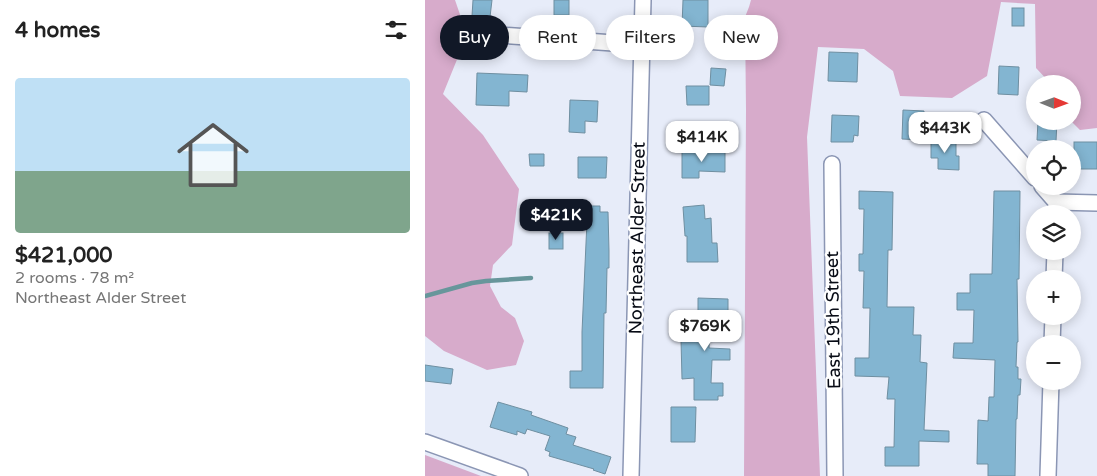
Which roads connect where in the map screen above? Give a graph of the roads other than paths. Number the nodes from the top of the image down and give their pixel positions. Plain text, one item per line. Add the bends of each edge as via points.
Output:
1 (643, 0) edge
2 (643, 15) edge
3 (509, 36) edge
4 (606, 42) edge
5 (642, 60) edge
6 (984, 120) dead end
7 (832, 164) dead end
8 (1026, 168) edge
9 (1097, 203) edge
10 (1081, 205) edge
11 (1051, 390) edge
12 (425, 442) edge
13 (520, 476) edge
14 (631, 476) edge
15 (835, 476) edge
16 (1048, 476) edge

1 - 2 street, Northeast Alder Street
3 - 4 street
5 - 14 street, Northeast Alder Street
6 - 8 street
7 - 15 street, East 19th Street
9 - 10 street
11 - 16 street
12 - 13 street

